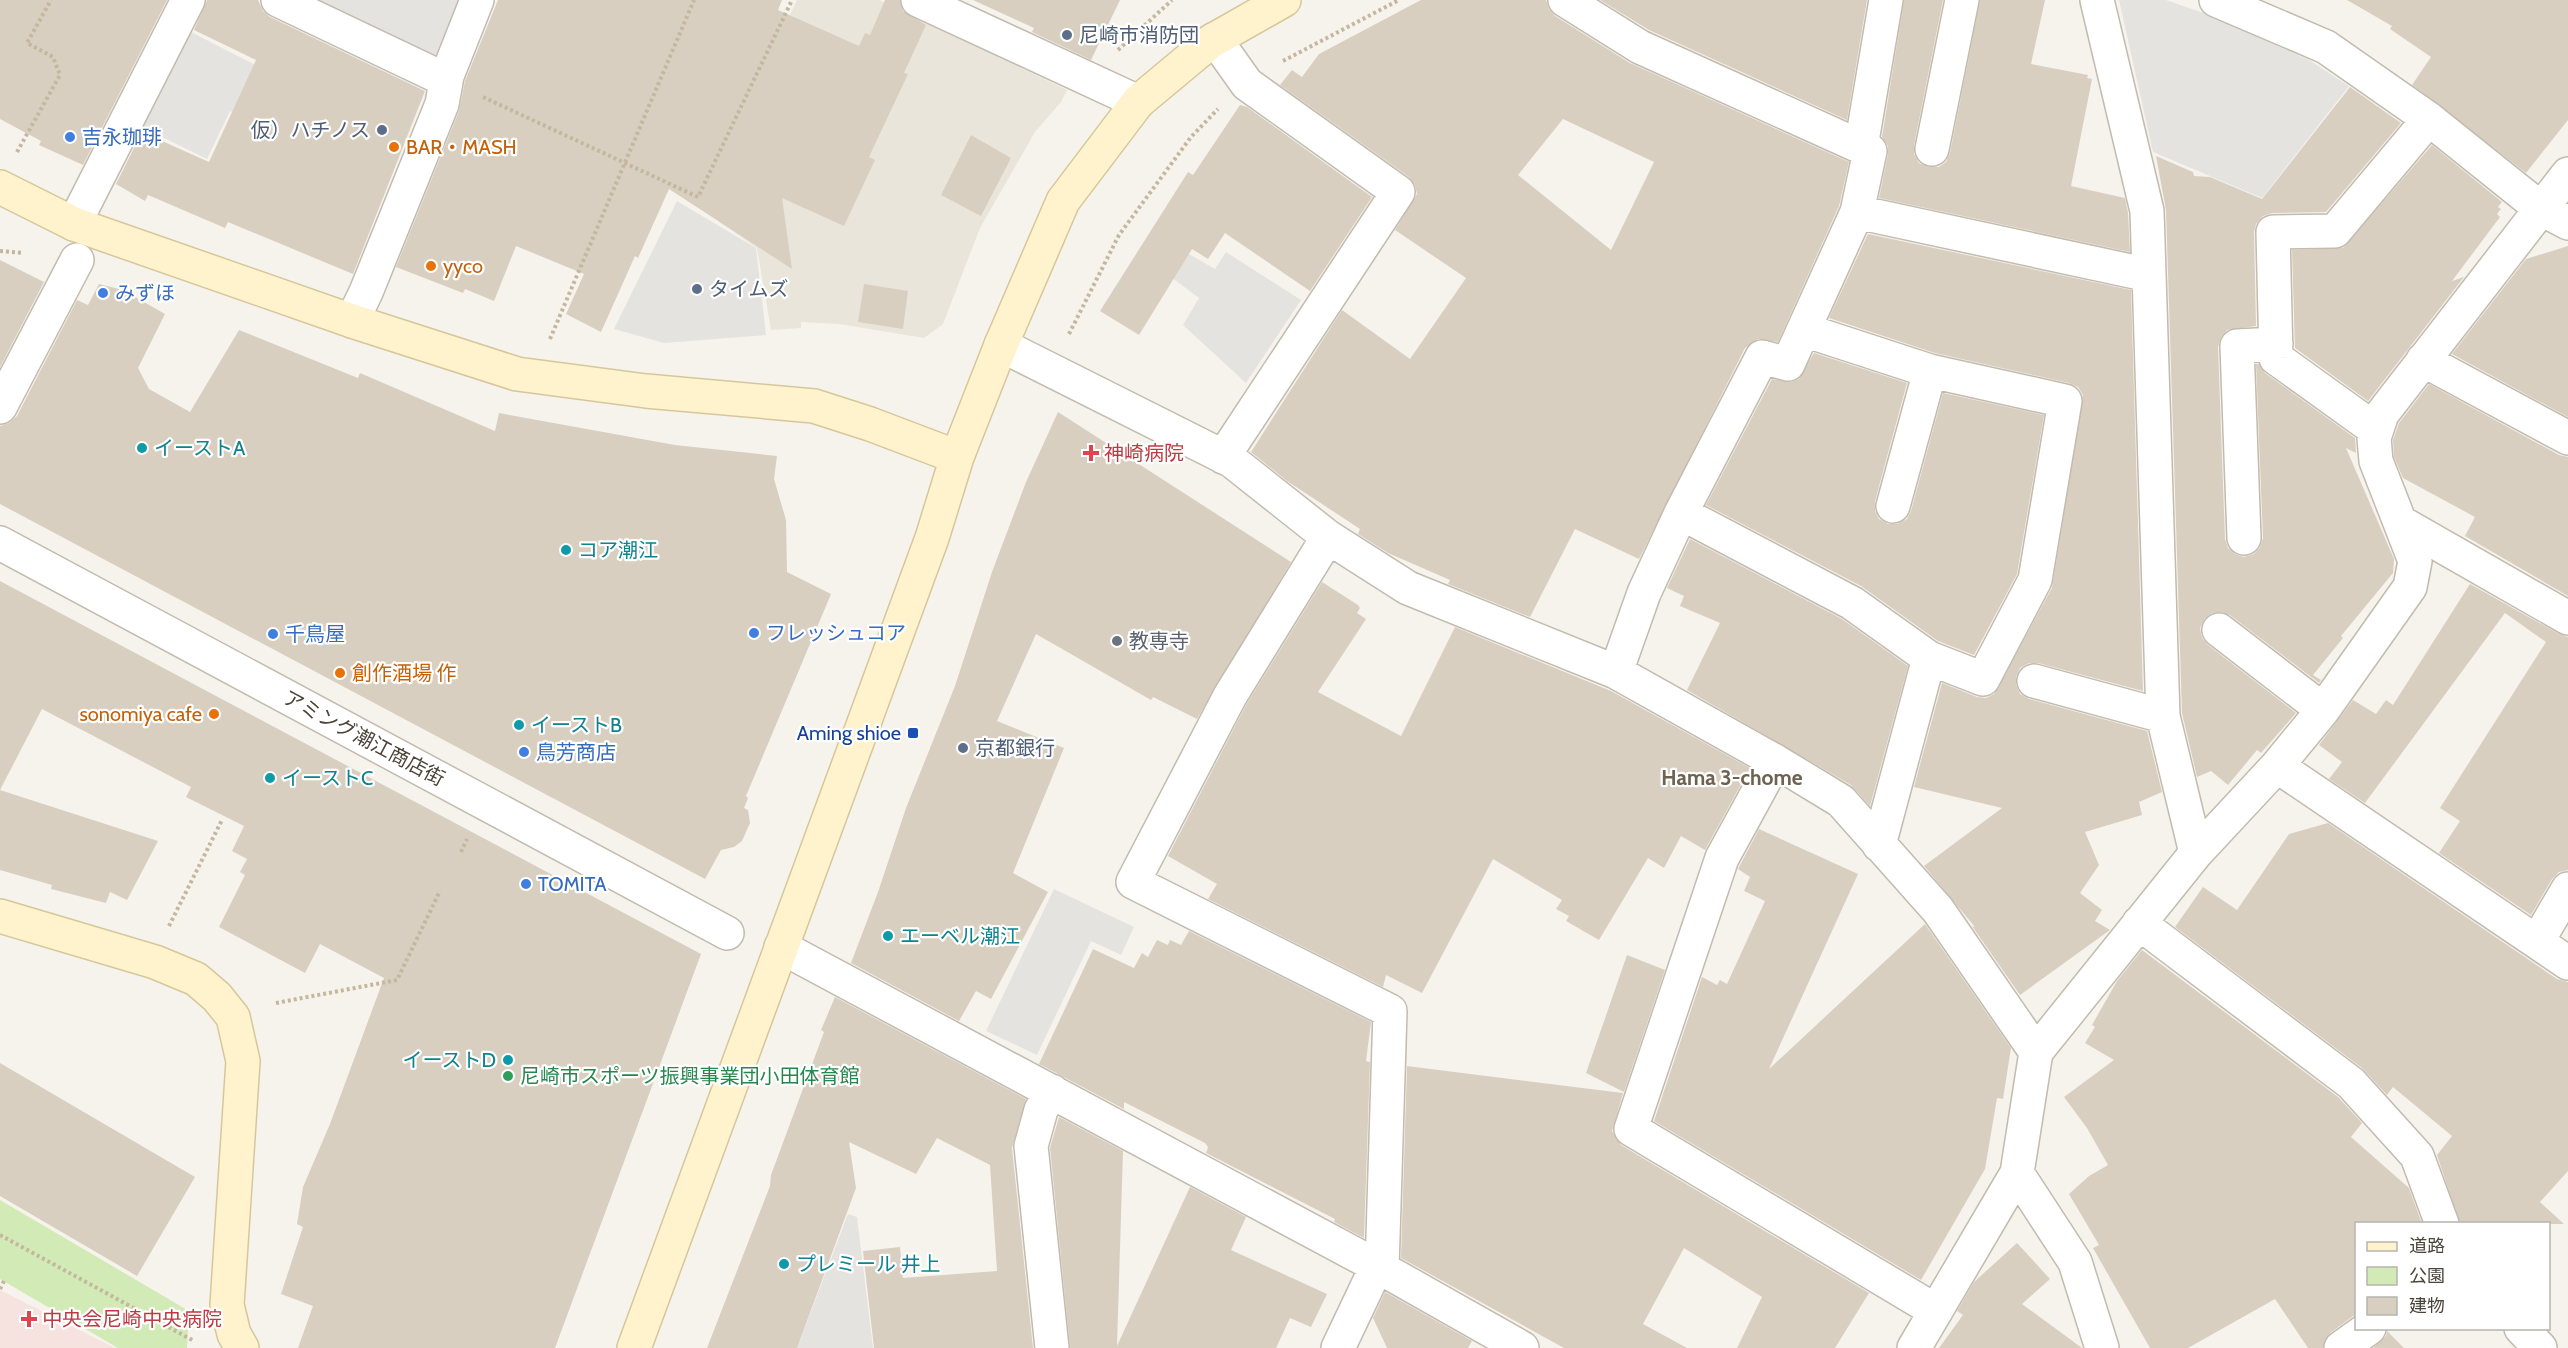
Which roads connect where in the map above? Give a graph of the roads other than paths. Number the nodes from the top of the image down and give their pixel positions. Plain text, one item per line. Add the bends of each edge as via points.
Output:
1 (188, 0) edge
2 (278, 0) edge
3 (477, 0) edge
4 (918, 0) edge
5 (1284, 0) edge
6 (1565, 0) edge
7 (1886, 0) edge
8 (1962, 0) edge
9 (2097, 0) edge
10 (2216, 0) edge
11 (1215, 39) junction
12 (446, 80) junction
13 (1138, 102) junction
14 (2429, 119) junction
15 (1861, 147) junction
16 (1932, 149) dead end
17 (2568, 174) edge
18 (0, 187) edge
19 (1857, 212) junction
20 (2554, 216) edge
21 (74, 224) junction
22 (77, 260) dead end
23 (2149, 275) junction
24 (352, 321) junction
25 (1804, 330) junction
26 (2276, 344) junction
27 (1000, 345) junction
28 (2423, 360) junction
29 (1930, 371) junction
30 (0, 407) edge
31 (2376, 430) junction
32 (2568, 438) edge
33 (957, 457) junction
34 (1223, 457) junction
35 (1893, 506) dead end
36 (1681, 513) junction
37 (2400, 522) junction
38 (1328, 537) junction
39 (2244, 538) dead end
40 (0, 543) edge
41 (2568, 618) edge
42 (2219, 630) dead end
43 (1929, 658) junction
44 (1616, 672) junction
45 (2034, 681) dead end
46 (2323, 710) junction
47 (2163, 716) junction
48 (1775, 761) junction
49 (2277, 766) junction
50 (1879, 845) junction
51 (2196, 853) junction
52 (2568, 889) edge
53 (0, 916) edge
54 (2139, 922) junction
55 (728, 933) dead end
56 (2537, 942) junction
57 (781, 947) junction
58 (2568, 963) edge
59 (2036, 1052) junction
60 (1052, 1090) junction
61 (2017, 1173) junction
62 (2441, 1222) edge
63 (1379, 1267) junction
64 (1936, 1311) junction
65 (2368, 1330) edge
66 (2522, 1330) edge
67 (242, 1348) edge
68 (634, 1348) edge
69 (1052, 1348) edge
70 (1338, 1348) edge
71 (1522, 1348) edge
72 (1914, 1348) edge
73 (2102, 1348) edge
74 (2341, 1348) edge
75 (2540, 1348) edge

1 - 21 street
2 - 12 street
3 - 12 street
4 - 13 street
5 - 11 street
6 - 15 street via 1640,47
7 - 15 street
8 - 16 street
9 - 23 street via 2147,211
10 - 14 street via 2326,47
11 - 13 street
11 - 34 street via 1247,84 1398,192
12 - 24 street via 442,104
13 - 27 street via 1063,201
14 - 20 street
14 - 26 street via 2335,231 2273,232
15 - 19 street via 1870,151
17 - 20 street
18 - 21 street
19 - 23 street
19 - 25 street
20 - 28 street
21 - 24 street
22 - 30 street
23 - 47 street
24 - 33 street via 517,374 646,391 814,406
25 - 29 street
25 - 36 street via 1788,364 1761,357
26 - 31 street via 2276,358
26 - 39 street via 2237,346
27 - 33 street
27 - 34 street
28 - 31 street via 2382,414
28 - 32 street
29 - 35 street
29 - 43 street via 2065,401 2035,580 1983,680
31 - 37 street via 2376,461
33 - 57 street via 932,538
34 - 38 street
36 - 43 street via 1852,603
36 - 44 street via 1644,593
37 - 41 street
37 - 46 street via 2415,561 2410,587
38 - 44 street via 1408,588
38 - 63 street via 1230,696 1133,882 1390,1011
40 - 55 street, アミング潮江商店街
42 - 46 street
43 - 50 street
44 - 48 street
45 - 47 street
46 - 49 street
47 - 51 street
48 - 50 street via 1842,801
48 - 64 street via 1722,858 1631,1129
49 - 51 street
49 - 56 street
50 - 59 street via 1938,910
51 - 54 street
52 - 56 street
53 - 67 street via 196,978 233,1017 243,1060 227,1305
54 - 59 street
54 - 62 street via 2351,1083 2417,1156
56 - 58 street
57 - 60 street
57 - 68 street
59 - 61 street
60 - 63 street
60 - 69 street via 1041,1110 1031,1146
61 - 64 street
61 - 73 street via 2075,1262
63 - 70 street
63 - 71 street
64 - 72 street
65 - 74 street
66 - 75 street

